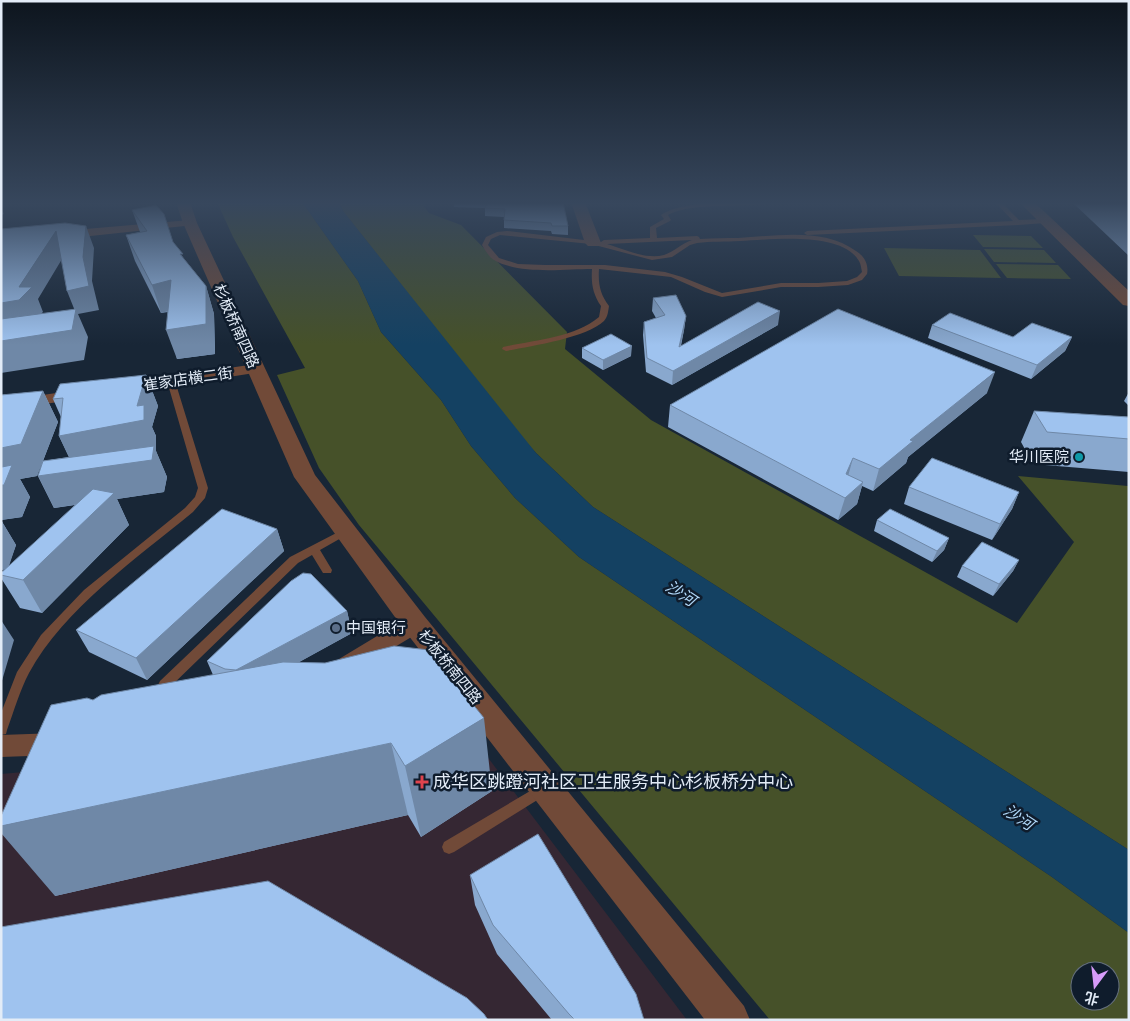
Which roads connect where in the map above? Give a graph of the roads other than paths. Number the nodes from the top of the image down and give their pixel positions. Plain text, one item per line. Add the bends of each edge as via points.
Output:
1 (204, 250) edge
2 (489, 250) edge
3 (617, 250) edge
4 (681, 250) edge
5 (849, 250) edge
6 (1075, 250) edge
7 (596, 267) junction
8 (1129, 301) edge
9 (506, 349) dead end
10 (256, 369) junction
11 (171, 381) junction
12 (114, 390) edge
13 (96, 392) edge
14 (1, 406) edge
15 (346, 531) junction
16 (314, 549) junction
17 (327, 570) dead end
18 (416, 624) junction
19 (326, 678) edge
20 (164, 685) edge
21 (1, 730) edge
22 (75, 744) edge
23 (1, 746) edge
24 (546, 788) junction
25 (449, 847) dead end
26 (730, 1020) edge

1 - 10 street, 杉板桥南四路
2 - 7 lane via 497,259 513,264
3 - 4 lane via 634,256 658,258
5 - 7 lane via 863,262 865,269 864,275 857,280 825,286 792,284 722,295 672,276
6 - 8 street
7 - 9 lane via 594,287 605,306 604,316 599,322 574,332
10 - 11 street, 崔家店横二街
10 - 15 street, 杉板桥南四路 via 305,477
11 - 12 street, 崔家店横二街
11 - 21 lane via 203,488 200,498 88,593 45,638 23,672
13 - 14 street
15 - 16 lane
15 - 18 street, 杉板桥南四路
16 - 17 lane
16 - 20 lane via 294,560
18 - 19 street
18 - 24 street, 杉板桥南四路
22 - 23 street
24 - 25 lane
24 - 26 street, 杉板桥南四路

